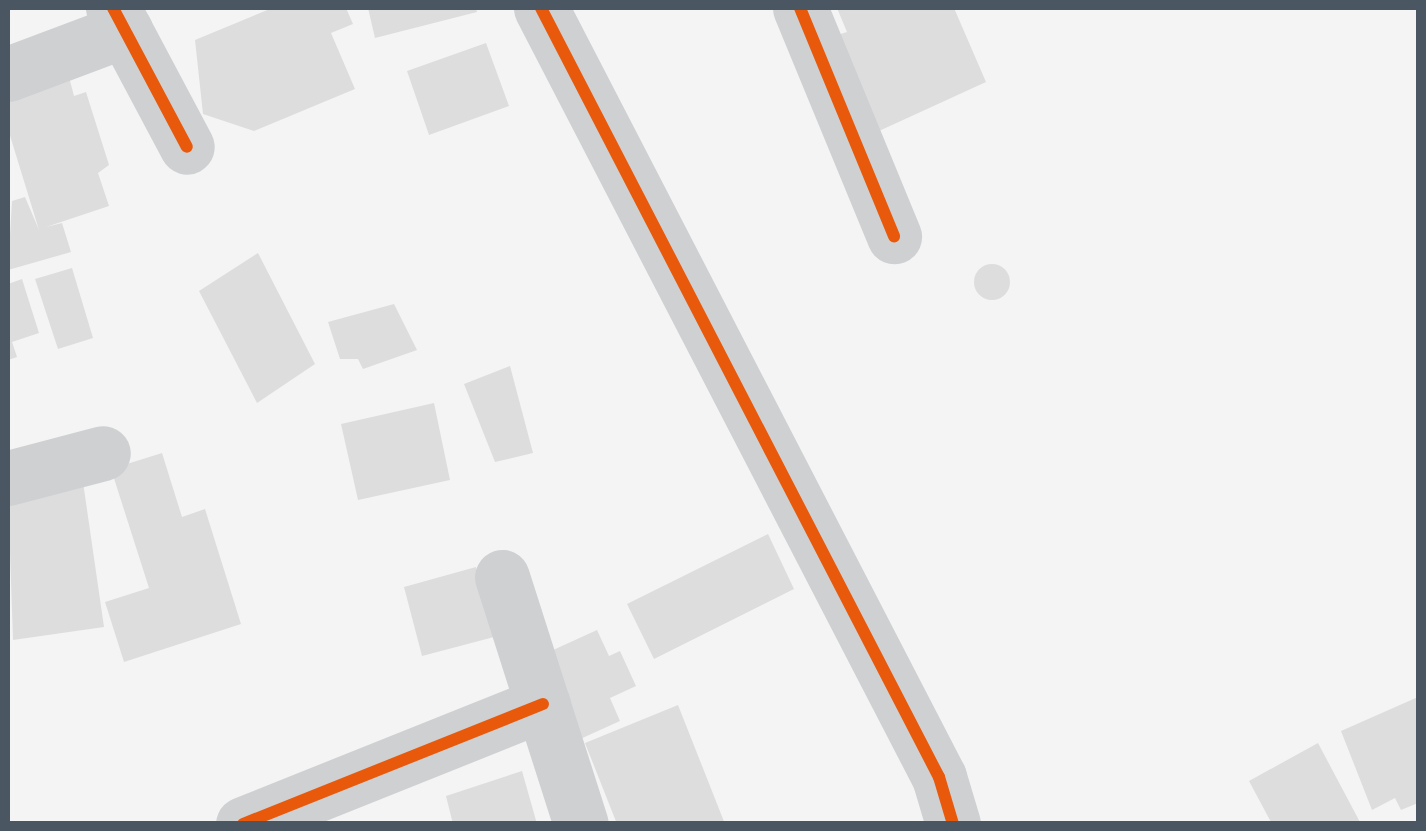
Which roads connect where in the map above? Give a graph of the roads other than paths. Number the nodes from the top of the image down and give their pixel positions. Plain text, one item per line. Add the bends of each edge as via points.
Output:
1 (541, 8) edge
2 (800, 8) edge
3 (119, 19) edge
4 (8, 74) edge
5 (187, 147) dead end
6 (894, 236) dead end
7 (102, 453) dead end
8 (8, 478) edge
9 (502, 577) dead end
10 (543, 704) junction
11 (243, 824) edge
12 (581, 824) edge
13 (953, 824) edge

1 - 13 street via 939,777
2 - 6 street
3 - 4 street
3 - 5 street
7 - 8 street
9 - 10 street
10 - 11 street
10 - 12 street

